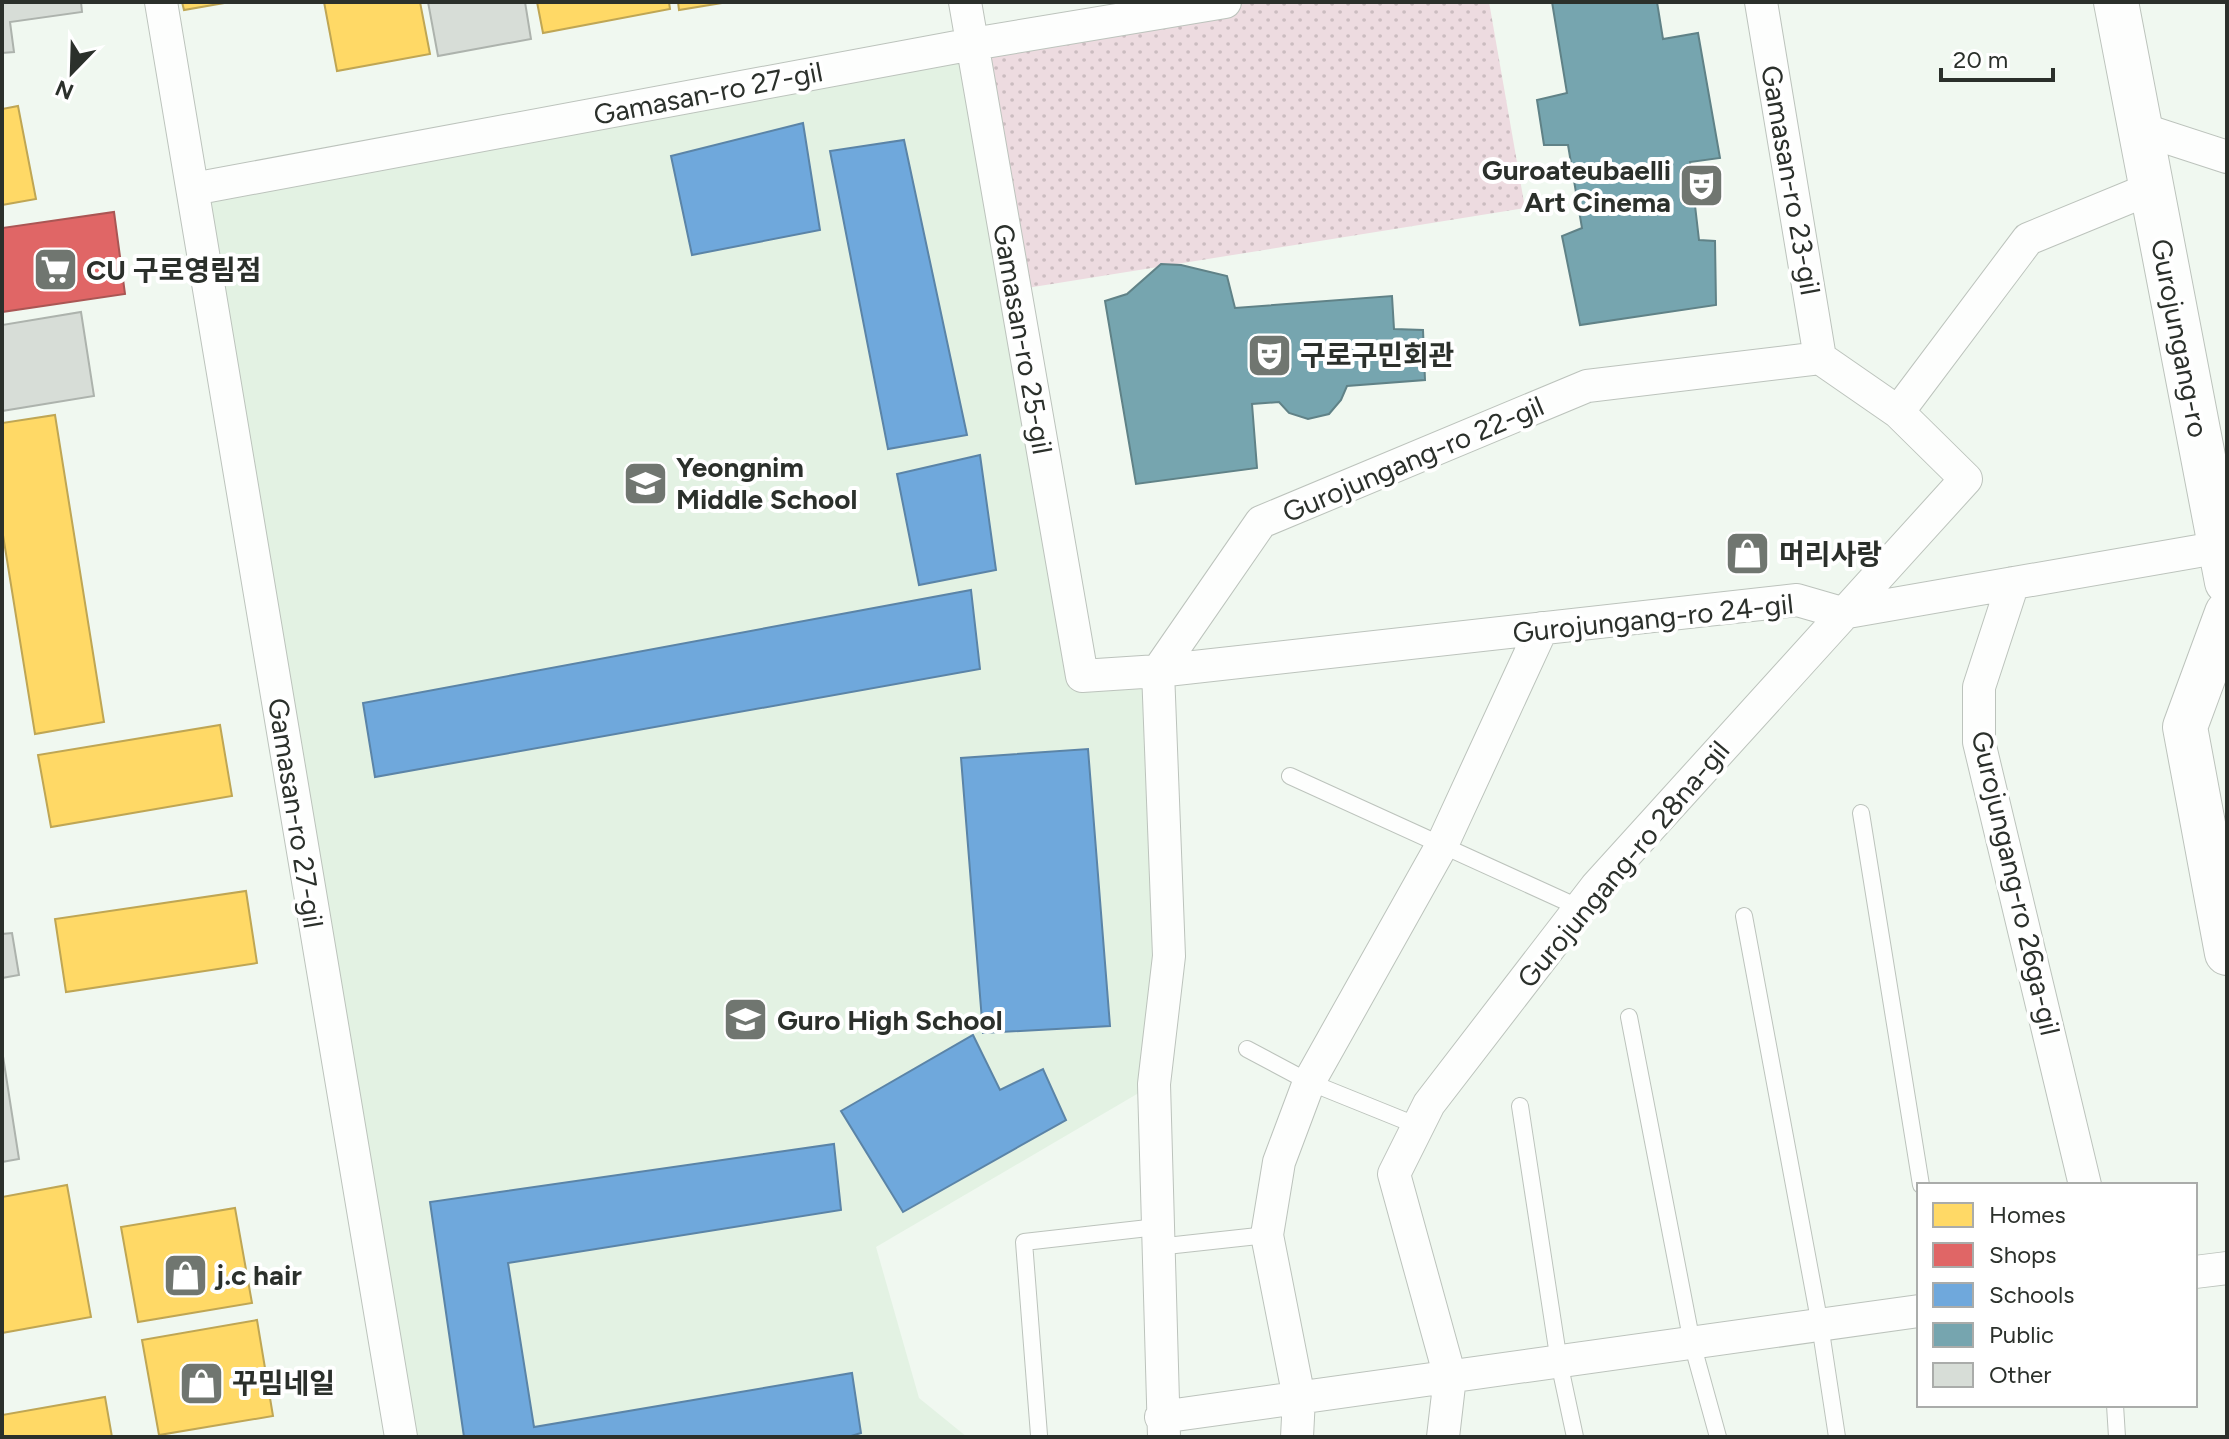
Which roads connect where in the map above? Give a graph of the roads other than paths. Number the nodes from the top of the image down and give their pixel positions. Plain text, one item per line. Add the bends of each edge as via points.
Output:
1 (161, 2) edge
2 (965, 2) edge
3 (1225, 2) edge
4 (1761, 2) edge
5 (2116, 2) edge
6 (973, 44) junction
7 (2141, 129) junction
8 (2227, 157) edge
9 (2152, 188) junction
10 (193, 189) junction
11 (1820, 358) junction
12 (1898, 412) junction
13 (2225, 558) edge
14 (2013, 583) junction
15 (1842, 613) junction
16 (2227, 613) edge
17 (1542, 628) junction
18 (1158, 671) junction
19 (1082, 676) joint
20 (1290, 776) dead end
21 (1861, 813) dead end
22 (1442, 845) junction
23 (1580, 908) junction
24 (1744, 916) dead end
25 (2227, 953) edge
26 (1629, 1017) dead end
27 (1247, 1049) dead end
28 (1309, 1082) junction
29 (1520, 1106) dead end
30 (1418, 1126) junction
31 (1921, 1183) edge
32 (2085, 1183) edge
33 (1267, 1235) junction
34 (1157, 1237) junction
35 (2227, 1268) edge
36 (2197, 1272) edge
37 (1917, 1311) edge
38 (1820, 1325) junction
39 (1692, 1343) junction
40 (1559, 1362) junction
41 (1450, 1377) junction
42 (1299, 1398) junction
43 (2115, 1407) edge
44 (1163, 1427) edge
45 (1039, 1435) dead end
46 (401, 1437) edge
47 (1297, 1437) edge
48 (1443, 1437) edge
49 (1575, 1437) edge
50 (1718, 1437) edge
51 (1837, 1437) edge
52 (2117, 1437) edge

1 - 10 street, Gamasan-ro 27-gil
2 - 6 street, Gamasan-ro 25-gil
3 - 6 street, Gamasan-ro 27-gil
4 - 11 street, Gamasan-ro 23-gil
5 - 7 street, Gurojungang-ro
6 - 10 street, Gamasan-ro 27-gil
6 - 19 street, Gamasan-ro 25-gil
7 - 8 street
7 - 9 street, Gurojungang-ro
9 - 12 street via 2028,239
9 - 13 street, Gurojungang-ro
10 - 46 street, Gamasan-ro 27-gil
11 - 12 street
11 - 18 street, Gurojungang-ro 22-gil via 1587,386 1261,522
12 - 15 street via 1966,479
13 - 14 street, Gurojungang-ro 24-gil
14 - 15 street, Gurojungang-ro 24-gil
14 - 32 street, Gurojungang-ro 26ga-gil via 1979,687 1979,742
15 - 17 street, Gurojungang-ro 24-gil via 1797,600
15 - 23 street, Gurojungang-ro 28na-gil
16 - 25 street via 2185,727
17 - 18 street, Gurojungang-ro 24-gil
17 - 22 street
18 - 19 street, Gurojungang-ro 24-gil
18 - 34 street via 1169,956 1154,1084
20 - 22 lane
21 - 31 lane
22 - 23 lane
22 - 28 street
23 - 30 street, Gurojungang-ro 28na-gil via 1429,1104
24 - 38 lane
26 - 39 lane
27 - 28 lane
28 - 30 lane
28 - 33 street via 1279,1162
29 - 40 lane
30 - 41 street, Gurojungang-ro 28na-gil via 1394,1174
33 - 34 lane
33 - 42 street
34 - 44 street
34 - 45 lane via 1024,1242
35 - 36 street
37 - 38 street
38 - 39 street
38 - 51 lane
39 - 40 street
39 - 50 lane
40 - 41 street
40 - 49 lane
41 - 42 street
41 - 48 street, Gurojungang-ro 28na-gil
42 - 44 street
42 - 47 street
43 - 52 lane

